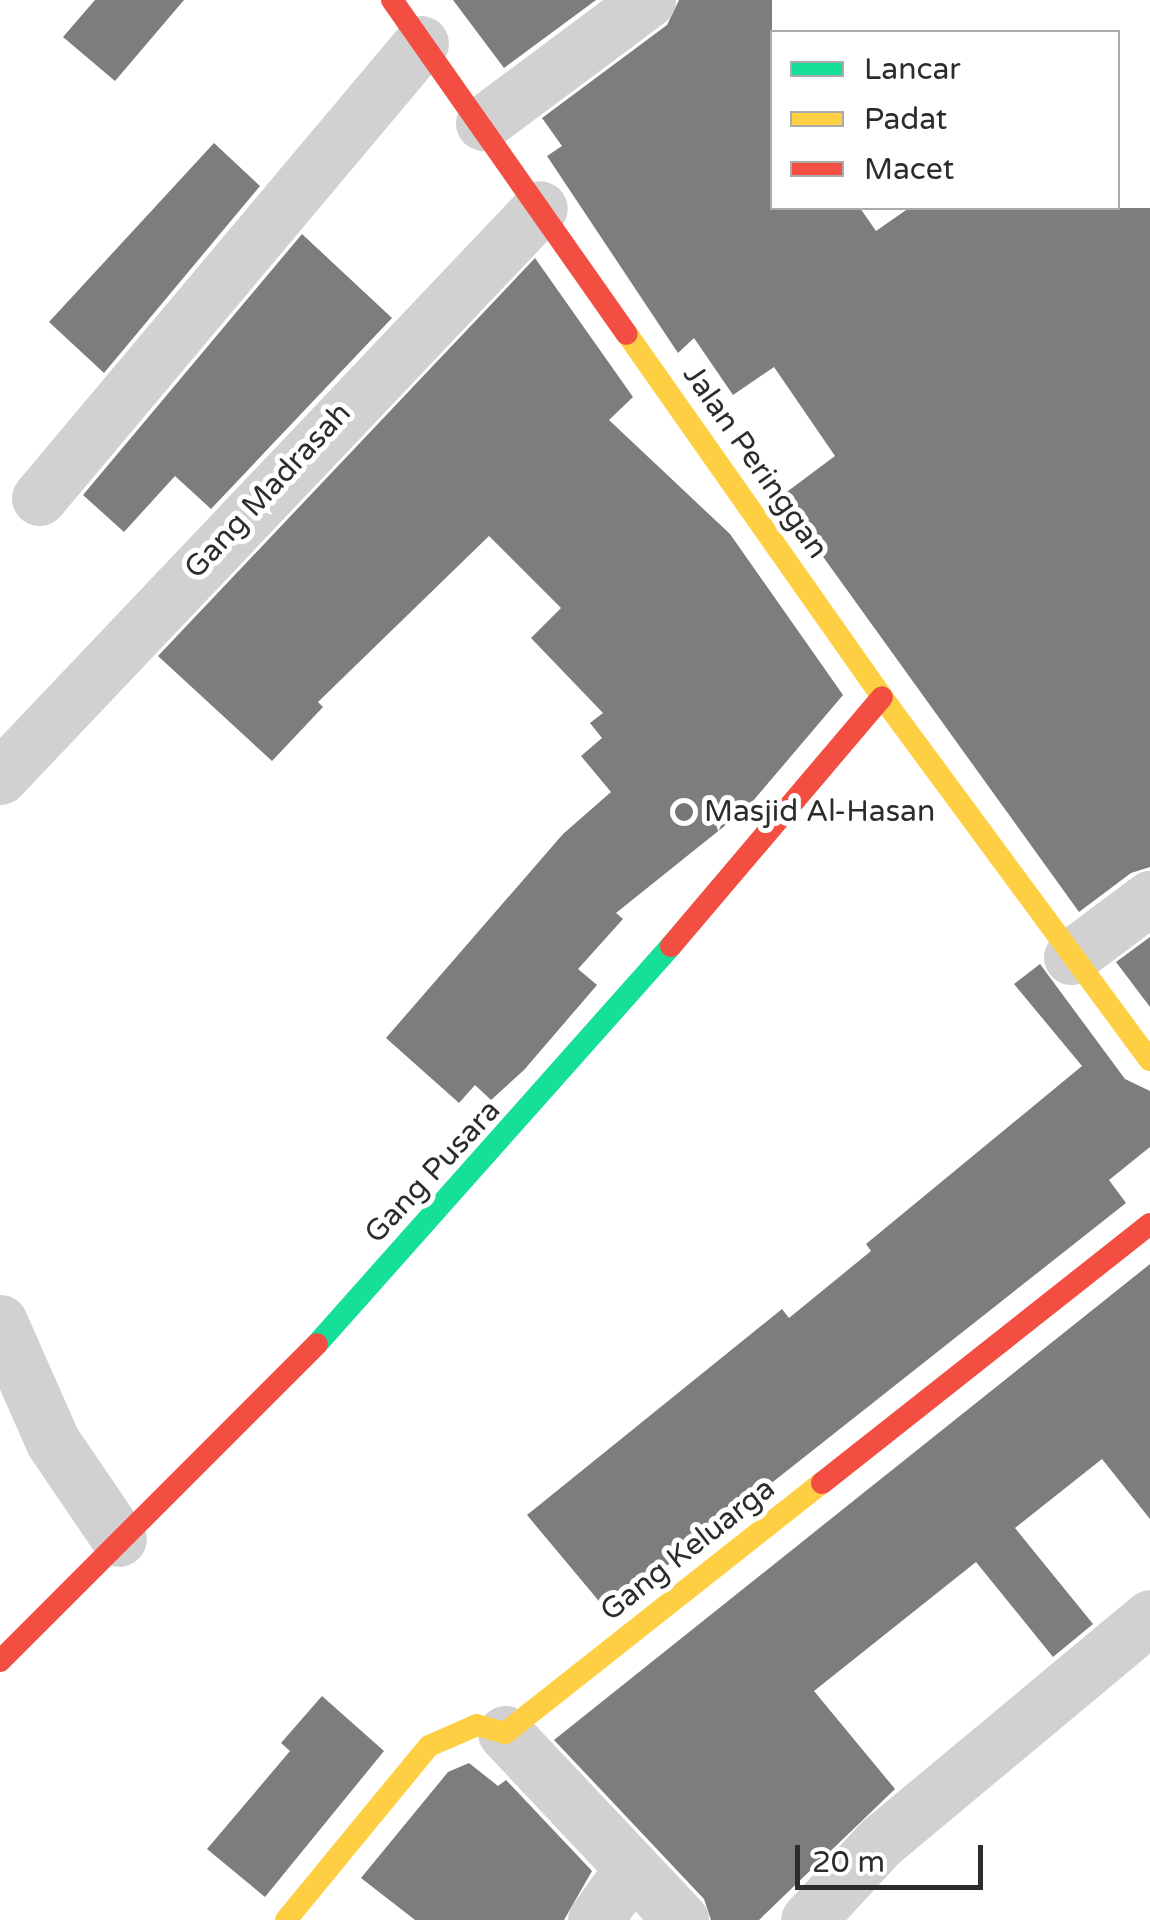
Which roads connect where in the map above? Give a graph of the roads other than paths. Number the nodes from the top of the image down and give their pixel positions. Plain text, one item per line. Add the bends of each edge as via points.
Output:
1 (648, 0) edge
2 (407, 21) edge
3 (483, 124) junction
4 (540, 208) junction
5 (38, 498) dead end
6 (882, 697) junction
7 (0, 777) edge
8 (1150, 898) edge
9 (1071, 957) junction
10 (1150, 1060) edge
11 (1150, 1224) edge
12 (0, 1322) edge
13 (119, 1538) junction
14 (1150, 1617) edge
15 (0, 1661) edge
16 (505, 1732) junction
17 (632, 1868) junction
18 (286, 1920) edge
19 (595, 1920) edge
20 (681, 1920) edge
21 (808, 1920) edge

1 - 3 street
2 - 3 street, Jalan Peringgan
2 - 5 street
3 - 4 street, Jalan Peringgan
4 - 6 street, Jalan Peringgan
4 - 7 street, Gang Madrasah
6 - 9 street, Jalan Peringgan
6 - 13 street, Gang Pusara via 531,1110 313,1348
8 - 9 street
9 - 10 street, Jalan Peringgan
11 - 16 street, Gang Keluarga
12 - 13 street via 52,1442
13 - 15 street, Gang Pusara
14 - 21 street via 880,1842
16 - 17 street
16 - 18 street via 477,1726 429,1746
17 - 19 street
17 - 20 street

